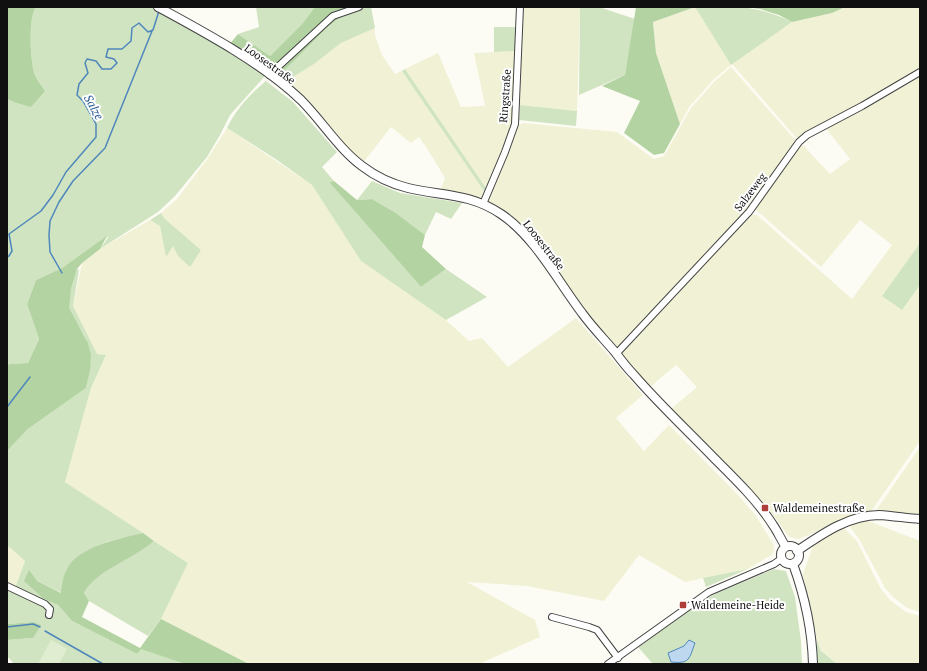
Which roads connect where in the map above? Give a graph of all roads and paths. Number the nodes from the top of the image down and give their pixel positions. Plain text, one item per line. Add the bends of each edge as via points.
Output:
1 (158, 7) edge
2 (359, 7) edge
3 (520, 7) edge
4 (920, 72) edge
5 (269, 75) junction
6 (484, 204) junction
7 (616, 354) junction
8 (920, 519) edge
9 (786, 547) junction
10 (797, 551) junction
11 (782, 559) junction
12 (793, 564) junction
13 (7, 586) edge
14 (49, 615) dead end
15 (552, 617) dead end
16 (618, 658) junction
17 (608, 664) edge
18 (813, 664) edge

1 - 5 street, Loosestraße
2 - 5 street via 334,16
3 - 6 street, Ringstraße via 515,124
4 - 7 street, Salzeweg via 807,135 799,142 749,212
5 - 6 street, Loosestraße via 301,100 346,151 374,174 407,188 450,194
6 - 7 street, Loosestraße via 503,216 524,235 583,315
7 - 9 street, Loosestraße via 749,495
8 - 10 street via 880,516 855,518 842,523
9 - 10 street via 792,547
9 - 11 street via 781,552
10 - 12 street via 798,558
11 - 12 street via 787,564
11 - 16 street via 709,592
12 - 18 street via 805,598 812,638
13 - 14 street via 45,604 50,609
15 - 16 street via 597,630
16 - 17 street

